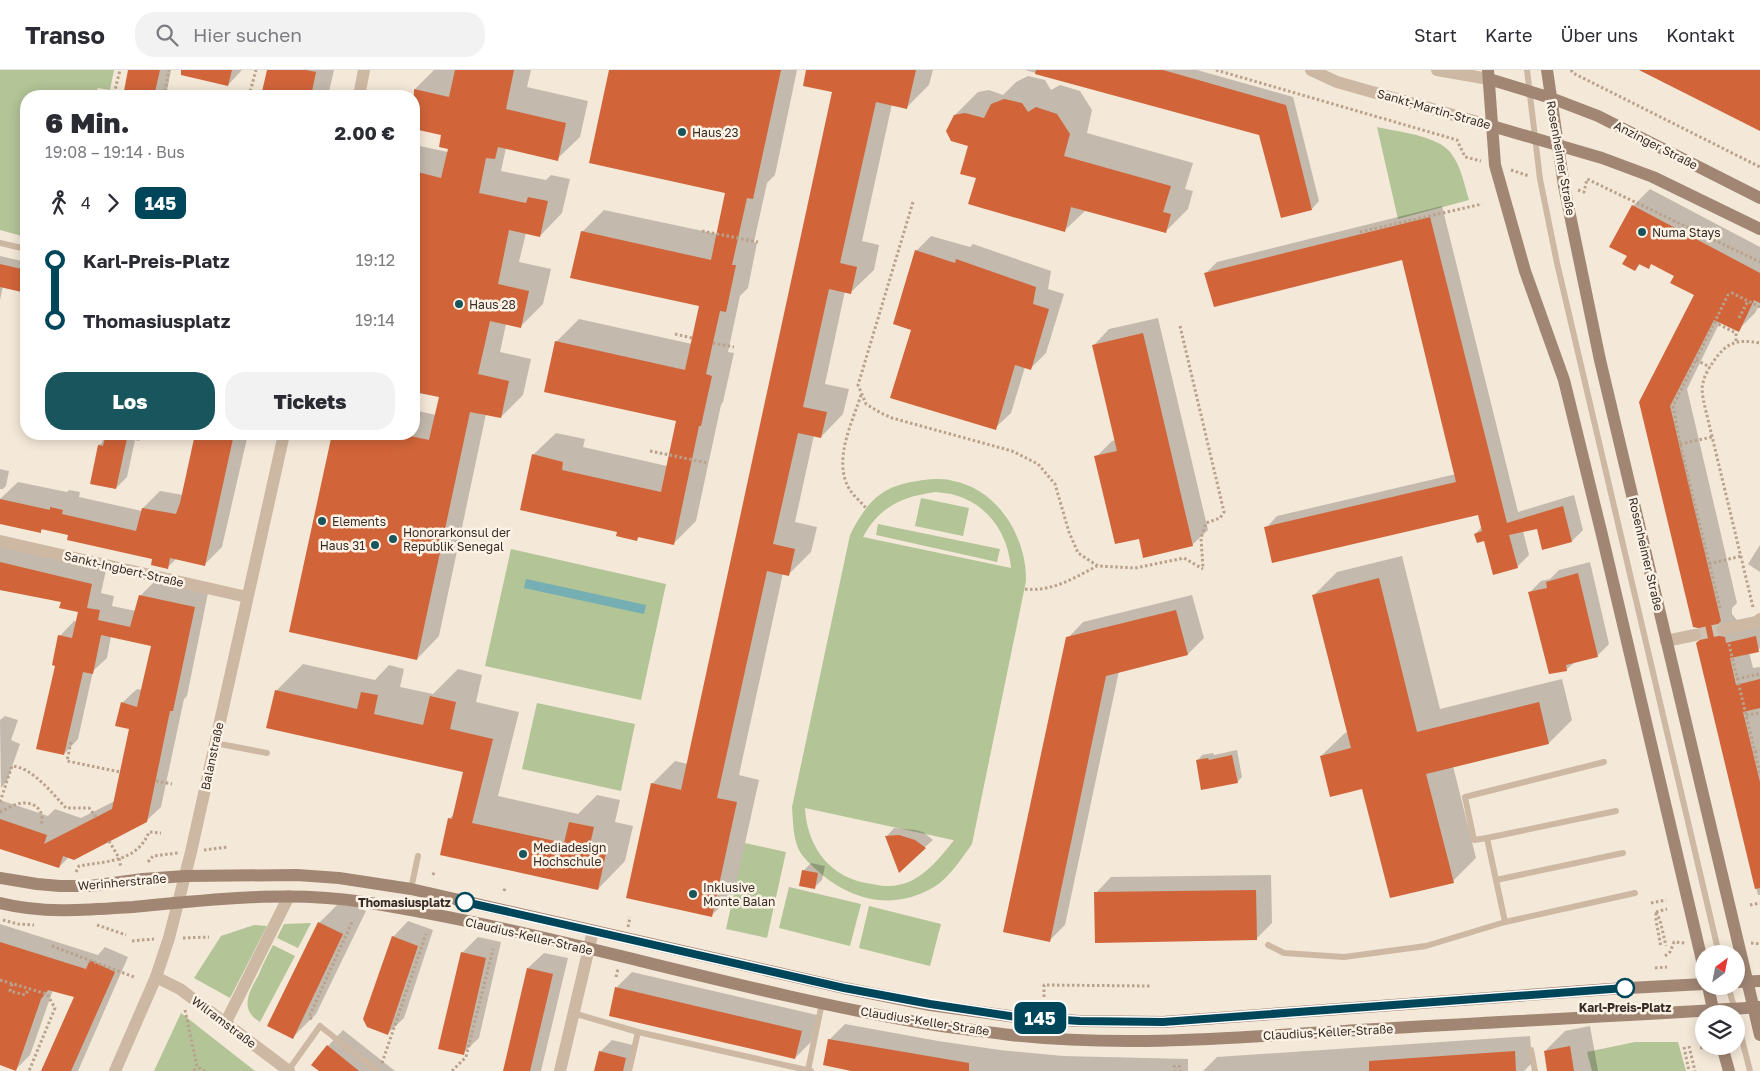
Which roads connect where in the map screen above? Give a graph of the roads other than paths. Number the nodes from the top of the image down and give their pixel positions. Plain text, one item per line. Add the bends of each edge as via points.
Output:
1 (364, 70) edge
2 (1311, 70) edge
3 (1437, 70) edge
4 (1527, 70) edge
5 (1547, 70) edge
6 (1489, 74) edge
7 (360, 90) edge
8 (1530, 92) junction
9 (1551, 98) junction
10 (1492, 126) junction
11 (1536, 139) junction
12 (1558, 145) junction
13 (1760, 198) edge
14 (1760, 230) edge
15 (0, 243) edge
16 (20, 248) edge
17 (283, 440) edge
18 (0, 541) edge
19 (247, 597) junction
20 (1757, 617) edge
21 (1723, 629) tunnel mouth
22 (1695, 635) tunnel mouth
23 (1666, 641) junction
24 (215, 743) junction
25 (267, 753) dead end
26 (1604, 762) dead end
27 (1616, 811) dead end
28 (1487, 838) junction
29 (1622, 853) dead end
30 (418, 856) dead end
31 (185, 876) junction
32 (0, 878) edge
33 (1496, 880) junction
34 (411, 889) junction
35 (1635, 893) dead end
36 (289, 896) junction
37 (0, 903) edge
38 (178, 904) junction
39 (1505, 922) junction
40 (593, 931) junction
41 (1268, 945) dead end
42 (1698, 945) edge
43 (1717, 945) edge
44 (589, 950) junction
45 (156, 977) junction
46 (1748, 982) edge
47 (1695, 984) edge
48 (822, 1003) junction
49 (1757, 1007) edge
50 (573, 1013) junction
51 (1695, 1013) edge
52 (226, 1022) junction
53 (638, 1032) junction
54 (1760, 1035) edge
55 (1532, 1050) dead end
56 (1745, 1052) edge
57 (1725, 1055) edge
58 (773, 1062) junction
59 (115, 1071) edge
60 (288, 1071) edge
61 (378, 1071) edge
62 (560, 1071) edge
63 (629, 1071) edge
64 (771, 1071) edge
65 (809, 1071) edge
66 (1535, 1071) edge
67 (1729, 1071) edge
68 (1750, 1071) edge

1 - 7 street
2 - 10 street, Sankt-Martin-Straße via 1337,82
3 - 6 street
4 - 8 lane, Rosenheimer Straße
5 - 9 main road, Rosenheimer Straße
6 - 8 main road
6 - 10 main road
8 - 9 main road
8 - 11 lane, Rosenheimer Straße
9 - 12 main road, Rosenheimer Straße
9 - 13 main road, Anzinger Straße via 1598,116
10 - 11 main road, Sankt-Martin-Straße
10 - 42 main road via 1495,165 1525,271 1564,380
11 - 12 main road, Sankt-Martin-Straße
11 - 43 lane, Rosenheimer Straße via 1540,180 1557,263
12 - 14 main road via 1653,177
12 - 23 main road, Rosenheimer Straße via 1600,360
15 - 16 lane
17 - 19 street, Balanstraße
18 - 19 street, Sankt-Ingbert-Straße
19 - 24 street, Balanstraße
20 - 21 street via 1757,622
22 - 23 street
23 - 46 main road, Rosenheimer Straße
24 - 25 lane
24 - 31 street, Balanstraße
26 - 28 lane via 1465,798 1474,840
27 - 28 lane
28 - 33 lane
29 - 33 lane
30 - 34 lane
31 - 32 main road, Werinherstraße via 90,886 37,884
31 - 34 main road, Claudius-Keller-Straße via 297,874
31 - 38 street, Balanstraße
33 - 39 lane
34 - 40 main road, Claudius-Keller-Straße
35 - 39 lane
36 - 38 main road, Claudius-Keller-Straße
36 - 44 main road, Claudius-Keller-Straße via 361,902 497,928
36 - 52 street
37 - 38 main road, Werinherstraße via 52,911
38 - 45 street, Balanstraße
39 - 41 lane via 1426,946 1344,957 1284,952
40 - 44 street
40 - 47 main road, Claudius-Keller-Straße via 911,1001 1016,1017 1080,1021 1172,1021
44 - 48 main road, Claudius-Keller-Straße
44 - 50 street
45 - 52 street, Wilramstraße via 180,989
45 - 59 street, Balanstraße
46 - 49 main road, Rosenheimer Straße
48 - 51 main road, Claudius-Keller-Straße via 930,1024 1078,1040 1187,1040
48 - 65 lane
49 - 54 main road, Rosenheimer Straße
50 - 53 lane
50 - 62 street
52 - 60 street, Wilramstraße
53 - 58 lane
53 - 63 lane
55 - 66 lane
56 - 68 lane
57 - 67 main road
58 - 64 lane
58 - 65 lane
60 - 61 lane via 320,1026

